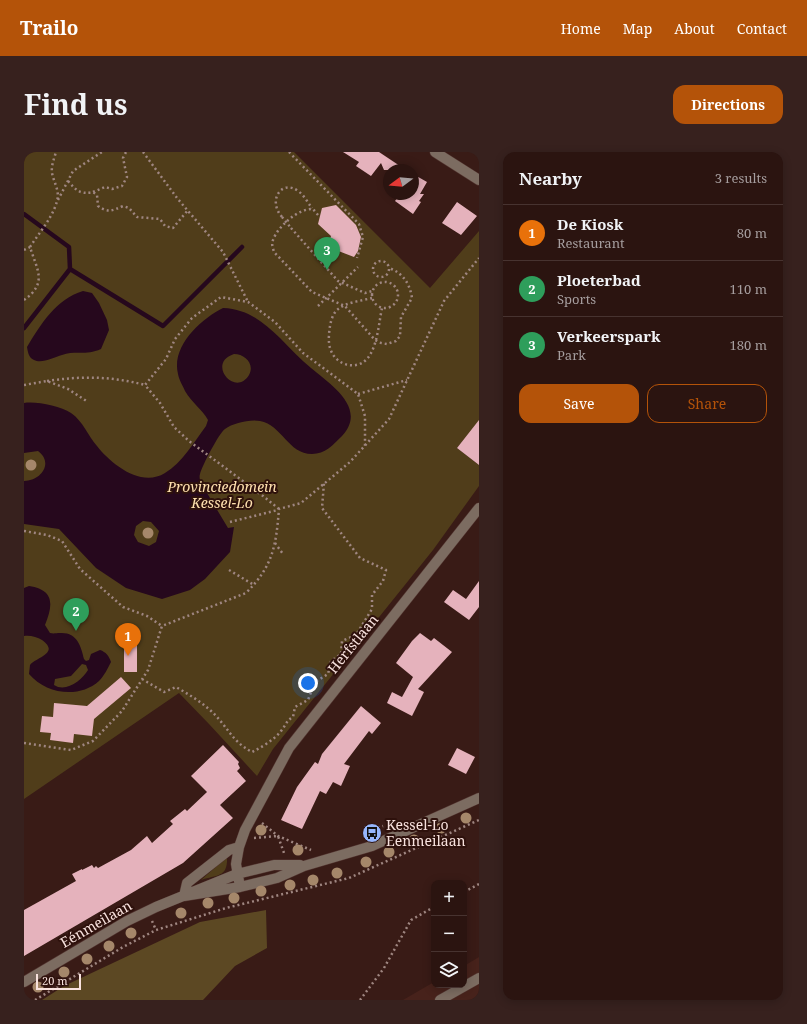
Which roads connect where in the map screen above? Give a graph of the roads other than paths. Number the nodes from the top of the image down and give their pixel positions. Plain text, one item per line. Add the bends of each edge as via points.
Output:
1 (435, 152) edge
2 (479, 180) edge
3 (479, 508) edge
4 (479, 798) edge
5 (239, 847) junction
6 (304, 866) junction
7 (237, 874) junction
8 (240, 887) junction
9 (184, 896) junction
10 (479, 978) edge
11 (24, 982) edge
12 (440, 1000) edge

1 - 2 street
3 - 5 street, Herfstlaan via 289,748 250,818
4 - 6 street, Eénmeilaan via 372,846
5 - 7 street, Herfstlaan
5 - 9 street via 229,850 187,883
6 - 7 street, Eénmeilaan via 274,866
6 - 8 street, Eénmeilaan via 277,878
7 - 8 street, Herfstlaan
7 - 9 street, Eénmeilaan
8 - 9 street, Eénmeilaan
9 - 11 street, Eénmeilaan via 156,906 127,921
10 - 12 street

